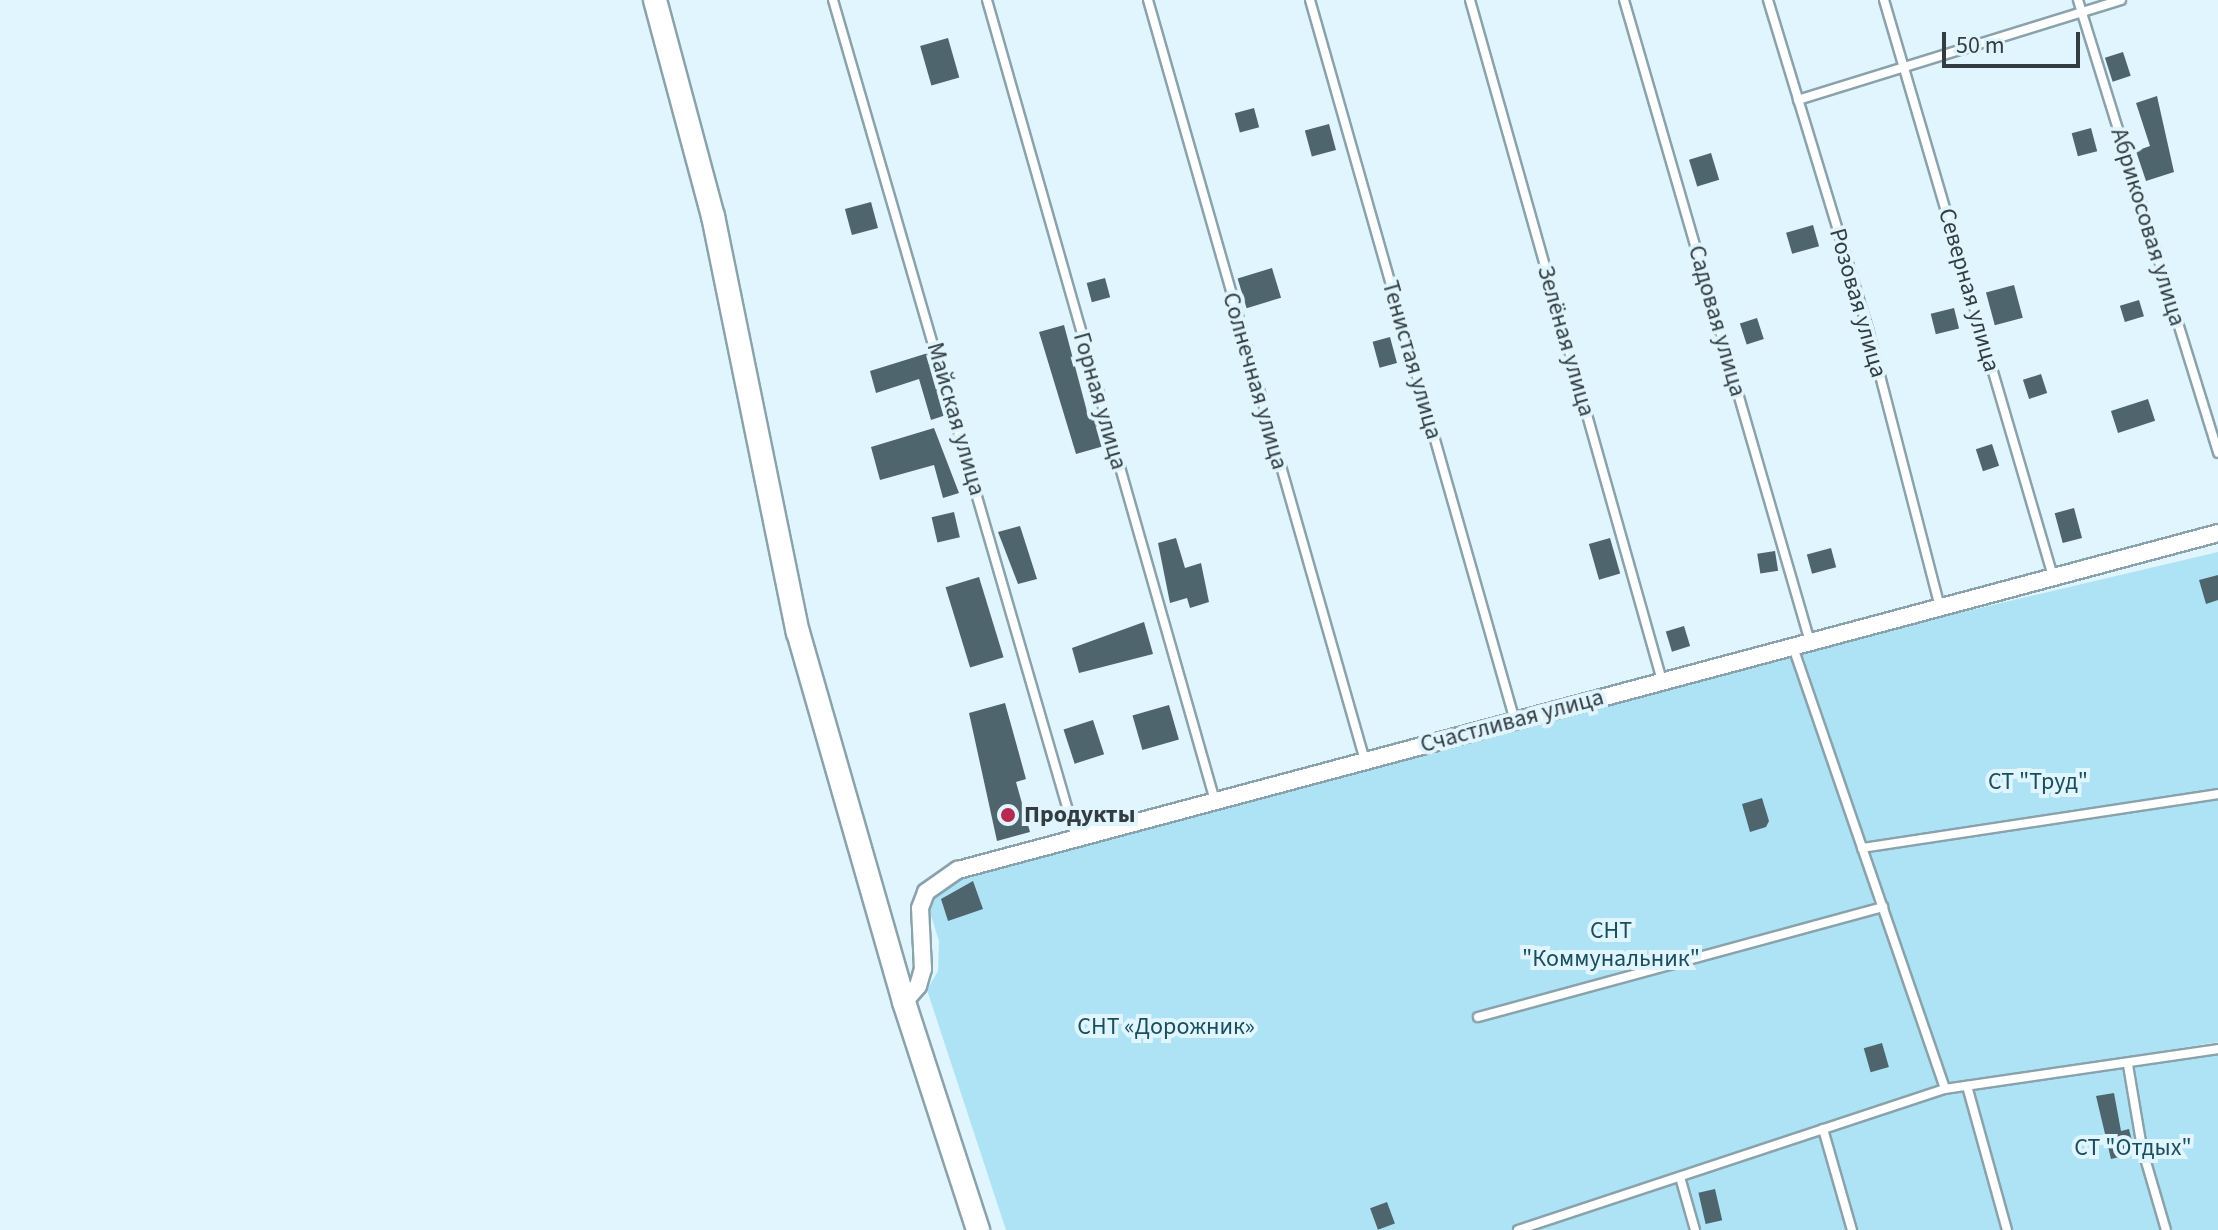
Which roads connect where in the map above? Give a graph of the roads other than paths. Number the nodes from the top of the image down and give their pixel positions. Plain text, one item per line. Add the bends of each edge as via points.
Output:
1 (655, 0) edge
2 (833, 0) edge
3 (987, 0) edge
4 (1148, 0) edge
5 (1310, 0) edge
6 (1470, 0) edge
7 (1624, 0) edge
8 (1768, 0) edge
9 (1884, 0) edge
10 (2078, 0) edge
11 (2121, 0) edge
12 (2082, 12) junction
13 (1904, 68) junction
14 (1798, 100) junction
15 (2218, 453) edge
16 (2218, 533) edge
17 (2054, 581) junction
18 (1941, 607) junction
19 (1810, 642) junction
20 (1793, 646) junction
21 (1662, 681) junction
22 (1515, 721) junction
23 (1365, 761) junction
24 (2218, 794) edge
25 (1215, 801) junction
26 (1076, 838) junction
27 (1862, 848) junction
28 (1883, 907) junction
29 (904, 1002) junction
30 (1478, 1017) dead end
31 (2218, 1049) edge
32 (2128, 1065) junction
33 (1967, 1086) junction
34 (1945, 1089) junction
35 (1823, 1129) junction
36 (1680, 1177) junction
37 (1533, 1228) edge
38 (978, 1230) edge
39 (1518, 1230) edge
40 (1695, 1230) edge
41 (1852, 1230) edge
42 (2007, 1230) edge
43 (2166, 1230) edge

1 - 29 main road via 713,216 798,632
2 - 26 lane, Майская улица
3 - 25 lane, Горная улица
4 - 23 lane, Солнечная улица
5 - 22 lane, Тенистая улица
6 - 21 lane, Зелёная улица
7 - 19 lane, Садовая улица
8 - 14 lane, Розовая улица
9 - 13 lane, Северная улица
10 - 12 lane, Абрикосовая улица
11 - 12 lane
12 - 13 lane
12 - 15 lane, Абрикосовая улица
13 - 14 lane
13 - 17 lane, Северная улица
14 - 18 lane, Розовая улица via 1868,329
16 - 17 street, Счастливая улица
17 - 18 street, Счастливая улица
18 - 19 street, Счастливая улица
19 - 20 street, Счастливая улица
20 - 21 street, Счастливая улица
20 - 27 lane
21 - 22 street, Счастливая улица
22 - 23 street, Счастливая улица
23 - 25 street, Счастливая улица
24 - 27 lane
25 - 26 street, Счастливая улица
26 - 29 street, Счастливая улица via 958,870 934,882 920,908 923,969 918,986
27 - 28 lane
28 - 30 lane
28 - 34 lane
29 - 38 main road
31 - 32 lane
32 - 33 lane
32 - 43 lane via 2142,1148
33 - 34 lane
33 - 42 lane
34 - 35 lane
35 - 36 lane
35 - 41 lane
36 - 37 lane
36 - 40 lane
37 - 39 lane

